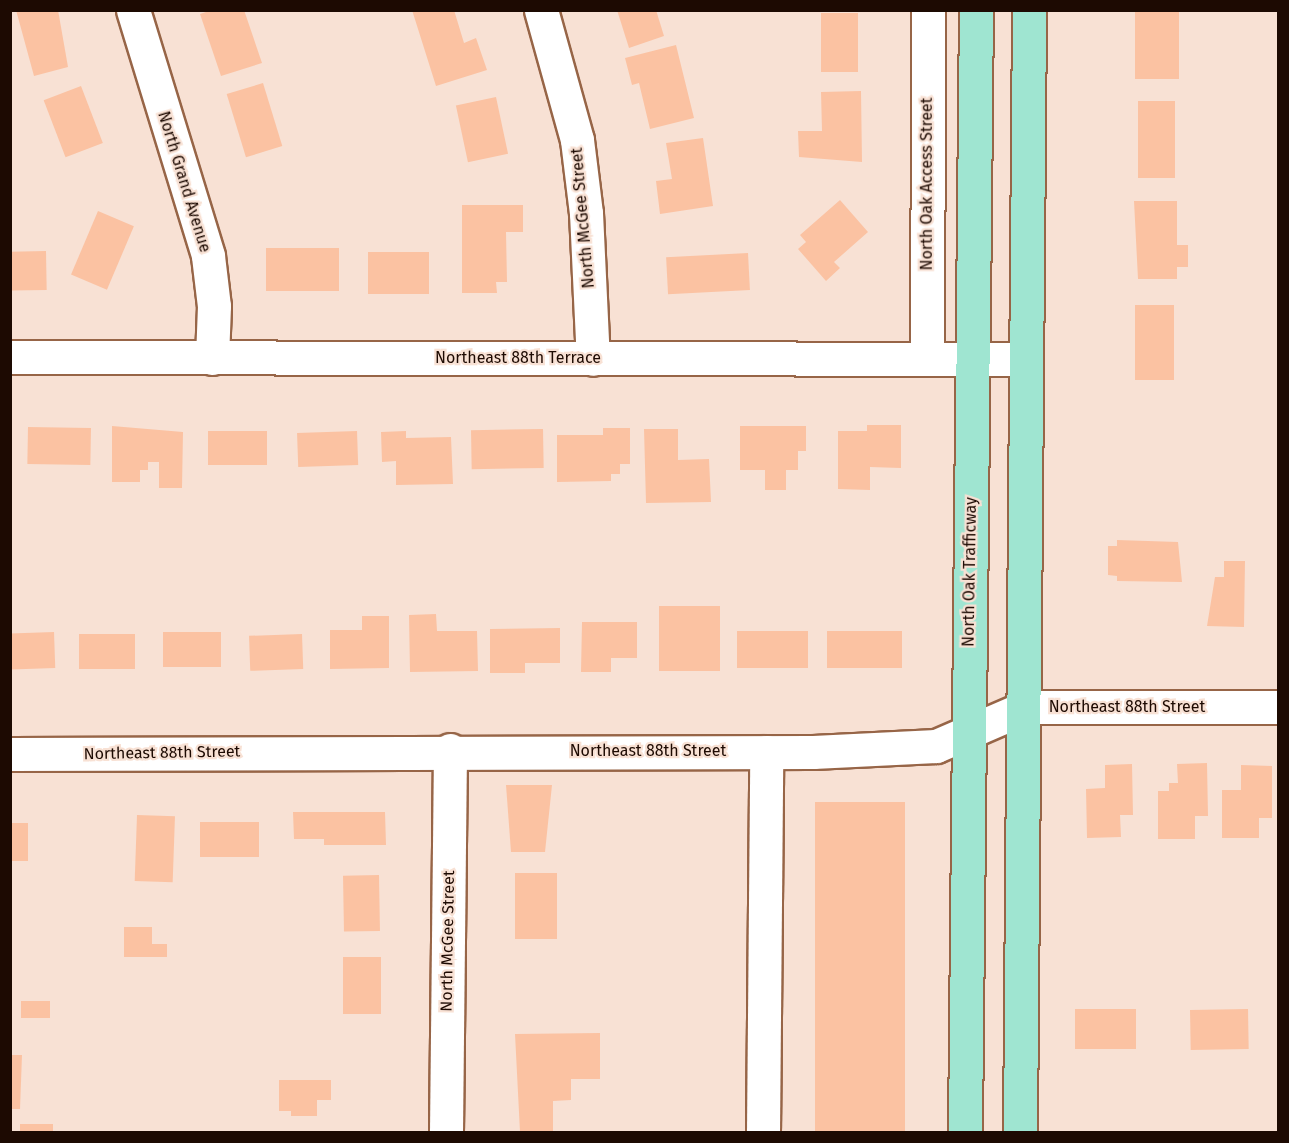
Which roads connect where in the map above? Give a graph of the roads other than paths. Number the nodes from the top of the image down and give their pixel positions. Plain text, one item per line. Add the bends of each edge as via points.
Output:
1 (133, 10) edge
2 (542, 10) edge
3 (928, 10) edge
4 (976, 10) edge
5 (1029, 10) edge
6 (10, 357) edge
7 (212, 358) junction
8 (927, 358) junction
9 (593, 359) junction
10 (973, 359) junction
11 (1026, 359) junction
12 (1026, 707) junction
13 (1278, 707) edge
14 (966, 733) junction
15 (450, 750) junction
16 (766, 752) junction
17 (10, 754) edge
18 (446, 1132) edge
19 (763, 1132) edge
20 (965, 1132) edge
21 (1020, 1132) edge

1 - 7 street, North Grand Avenue via 208,256 214,306
2 - 9 street, North McGee Street via 576,140 586,213
3 - 8 street, North Oak Access Street
4 - 10 main road, North Oak Trafficway
5 - 11 main road
6 - 7 street, Northeast 88th Terrace
7 - 9 street, Northeast 88th Terrace
8 - 9 street, Northeast 88th Terrace
8 - 10 street, Northeast 88th Terrace
10 - 11 street, Northeast 88th Terrace
10 - 14 main road, North Oak Trafficway
11 - 12 main road
12 - 13 street, Northeast 88th Street
12 - 14 street, Northeast 88th Street
12 - 21 main road
14 - 16 street, Northeast 88th Street via 936,746
14 - 20 main road, North Oak Trafficway
15 - 16 street, Northeast 88th Street
15 - 17 street, Northeast 88th Street
15 - 18 street, North McGee Street
16 - 19 street

